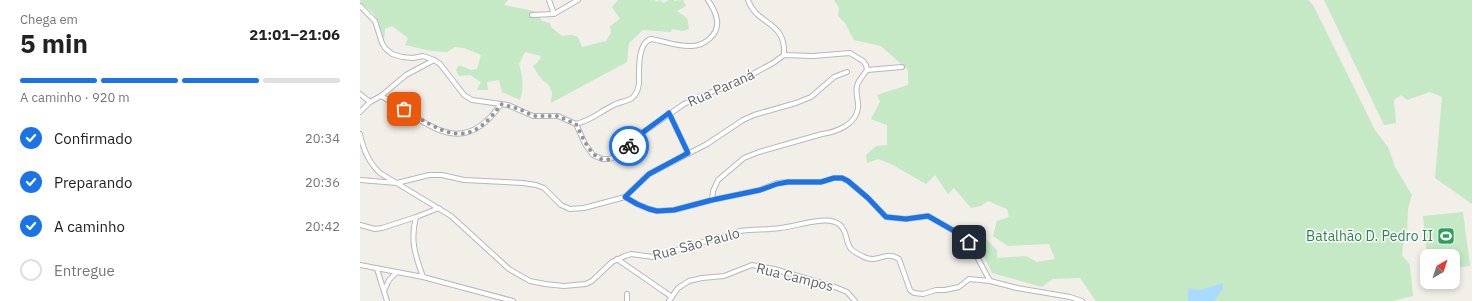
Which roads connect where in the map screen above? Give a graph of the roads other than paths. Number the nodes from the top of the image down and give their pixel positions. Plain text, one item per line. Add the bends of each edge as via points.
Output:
1 (549, 0) edge
2 (578, 0) edge
3 (708, 0) edge
4 (748, 0) edge
5 (360, 6) edge
6 (532, 14) dead end
7 (554, 14) junction
8 (784, 55) junction
9 (434, 60) junction
10 (902, 67) dead end
11 (867, 70) junction
12 (847, 72) dead end
13 (360, 94) edge
14 (381, 96) junction
15 (370, 102) junction
16 (501, 104) junction
17 (360, 112) edge
18 (669, 113) junction
19 (576, 124) junction
20 (360, 134) edge
21 (688, 153) junction
22 (360, 180) edge
23 (397, 183) junction
24 (625, 197) junction
25 (712, 200) junction
26 (439, 208) junction
27 (416, 217) junction
28 (360, 225) edge
29 (617, 259) junction
30 (360, 265) edge
31 (377, 269) junction
32 (396, 273) junction
33 (423, 277) junction
34 (990, 281) junction
35 (384, 292) junction
36 (627, 294) dead end
37 (670, 299) edge
38 (387, 301) edge
39 (513, 301) edge
40 (627, 301) edge
41 (855, 301) edge
42 (1082, 301) edge

1 - 7 street
2 - 7 street
3 - 19 street via 717,21 709,39 692,46 647,40 641,49 639,84 634,95 592,119
4 - 8 street via 751,8 780,32
5 - 9 street via 375,21 382,43 392,54 402,58 423,56
6 - 7 street
8 - 11 street via 850,53 863,61 868,67
8 - 18 street, Rua Paraná via 736,83 693,99
9 - 14 street via 406,75
9 - 16 street via 464,95 472,100
10 - 11 street
11 - 25 street via 857,86 857,110 844,127 832,133 747,156 718,180
12 - 21 street via 834,78 811,97 754,115
13 - 15 street
14 - 15 street
14 - 16 street via 432,126 452,134 460,134 480,126
15 - 17 street
16 - 19 street via 533,116 558,116
18 - 19 street, Rua Paraná via 642,133 620,155 606,160 590,152
18 - 21 street
20 - 23 street, Rua São Paulo via 366,156 374,168
21 - 24 street via 649,174
22 - 23 street
23 - 24 street via 429,175 442,175 464,180 536,185 544,188 561,205 570,209 584,208
23 - 26 street, Rua São Paulo
24 - 25 street via 657,211 674,210
25 - 34 street via 788,182 821,182 842,178 868,198 886,217 906,219 928,216 956,232 969,242
26 - 27 street
26 - 29 street, Rua São Paulo via 509,269 530,281 564,286 586,284 592,282 607,265
27 - 28 street via 375,230
27 - 33 street via 413,238
29 - 34 street, Rua São Paulo via 631,254 649,257 665,254 748,230 833,221 846,233 851,250 866,258 890,255 899,259 910,290 914,293 923,294 960,287 969,279
29 - 37 street
30 - 31 street
31 - 32 street
31 - 35 street
32 - 33 street
32 - 35 street via 389,280
33 - 39 street
34 - 42 street
35 - 38 street
36 - 40 street
37 - 41 street, Rua Campos via 678,288 689,281 724,276 746,267 757,266 835,287 847,292

